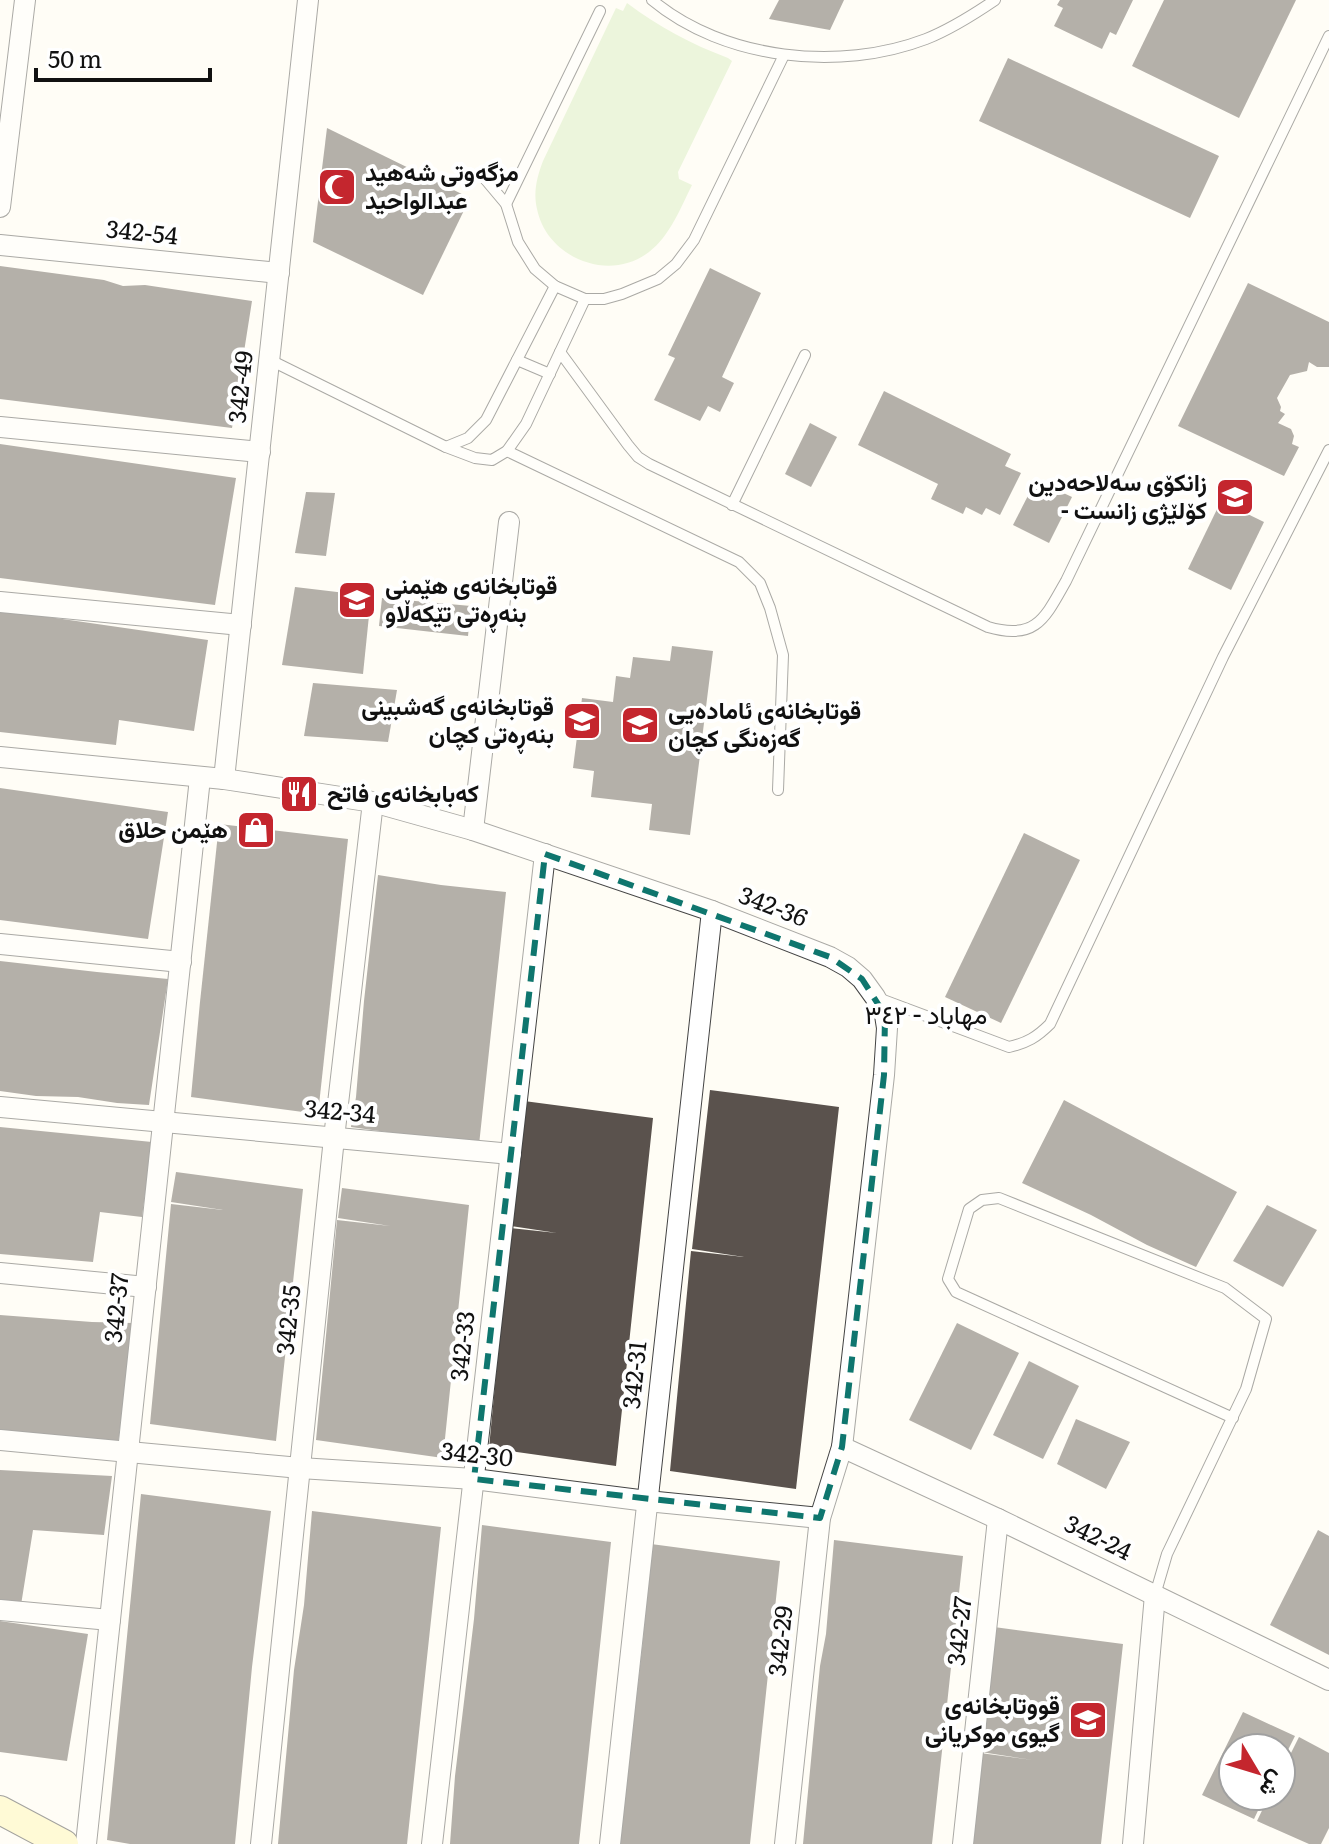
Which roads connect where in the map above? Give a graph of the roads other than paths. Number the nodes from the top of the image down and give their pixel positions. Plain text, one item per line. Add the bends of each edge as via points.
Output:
1 (25, 0) edge
2 (308, 0) edge
3 (652, 0) edge
4 (995, 0) edge
5 (600, 11) dead end
6 (1329, 36) edge
7 (784, 55) junction
8 (485, 179) dead end
9 (506, 204) junction
10 (0, 207) edge
11 (0, 245) edge
12 (279, 273) junction
13 (555, 286) junction
14 (585, 299) junction
15 (560, 352) junction
16 (805, 355) dead end
17 (270, 360) junction
18 (517, 360) junction
19 (550, 374) junction
20 (0, 427) edge
21 (446, 447) junction
22 (1329, 450) edge
23 (507, 451) junction
24 (260, 452) junction
25 (732, 505) junction
26 (509, 522) dead end
27 (0, 602) edge
28 (241, 625) junction
29 (0, 757) edge
30 (200, 778) junction
31 (224, 779) junction
32 (778, 790) dead end
33 (373, 802) junction
34 (473, 830) junction
35 (545, 854) junction
36 (712, 911) junction
37 (0, 944) edge
38 (181, 962) junction
39 (875, 997) junction
40 (0, 1107) edge
41 (164, 1122) junction
42 (334, 1138) junction
43 (511, 1154) junction
44 (0, 1273) edge
45 (146, 1287) junction
46 (1233, 1418) junction
47 (0, 1440) edge
48 (842, 1447) junction
49 (128, 1451) junction
50 (300, 1468) junction
51 (474, 1479) junction
52 (647, 1501) junction
53 (820, 1518) junction
54 (998, 1519) junction
55 (1155, 1595) junction
56 (0, 1610) edge
57 (110, 1620) junction
58 (1329, 1680) edge
59 (0, 1810) edge
60 (64, 1844) edge
61 (86, 1844) edge
62 (261, 1844) edge
63 (432, 1844) edge
64 (610, 1844) edge
65 (785, 1844) edge
66 (963, 1844) edge
67 (1133, 1844) edge

1 - 10 street
2 - 12 street, 342-49
3 - 7 lane via 700,30
4 - 7 lane via 925,39 880,52 834,58
5 - 9 lane
6 - 25 lane via 1042,621 1005,632 988,627
7 - 14 lane via 707,216 676,264 642,287
8 - 9 lane
9 - 13 lane via 524,255
11 - 12 street, 342-54
12 - 17 street, 342-49
13 - 14 lane
13 - 18 lane
14 - 15 lane
15 - 19 lane
15 - 25 lane via 638,457
16 - 25 lane
17 - 21 lane
17 - 24 street, 342-49
18 - 19 lane
18 - 21 lane via 486,420 468,438
19 - 23 lane
20 - 24 street
21 - 23 lane via 492,460
22 - 39 lane via 1223,657 1050,1024 1026,1043 1009,1047
23 - 32 lane via 739,562 760,583 783,655
24 - 28 street, 342-49
26 - 34 street
27 - 28 street
28 - 31 street, 342-49
29 - 30 street, 342-36
30 - 31 street, 342-36
30 - 38 street, 342-37
31 - 33 street, 342-36
33 - 34 street, 342-36
33 - 42 street, 342-35
34 - 35 street, 342-36
35 - 36 street, 342-36
35 - 43 street, 342-33
36 - 39 street, 342-36 via 830,957 855,973
36 - 52 street, 342-31
37 - 38 street
38 - 41 street, 342-37
39 - 48 street, 342-36 via 885,1015 885,1059
40 - 41 street, 342-34
41 - 42 street, 342-34
41 - 45 street, 342-37
42 - 43 street, 342-34
42 - 50 street, 342-35
43 - 51 street, 342-33
44 - 45 street
45 - 49 street, 342-37
46 - 46 lane via 1266,1319 1225,1288 999,1198 969,1209 948,1279 956,1292
46 - 55 lane via 1167,1554
47 - 49 street, 342-30
48 - 53 street, 342-29
48 - 54 street, 342-24
49 - 50 street, 342-30
49 - 57 street, 342-37
50 - 51 street, 342-30
50 - 62 street, 342-35
51 - 52 street, 342-30
51 - 63 street, 342-33
52 - 53 street, 342-30
52 - 64 street, 342-31
53 - 65 street, 342-29
54 - 55 street, 342-24
54 - 66 street, 342-27
55 - 58 street, 342-24
55 - 67 street
56 - 57 street
57 - 61 street, 342-37
59 - 60 main road

